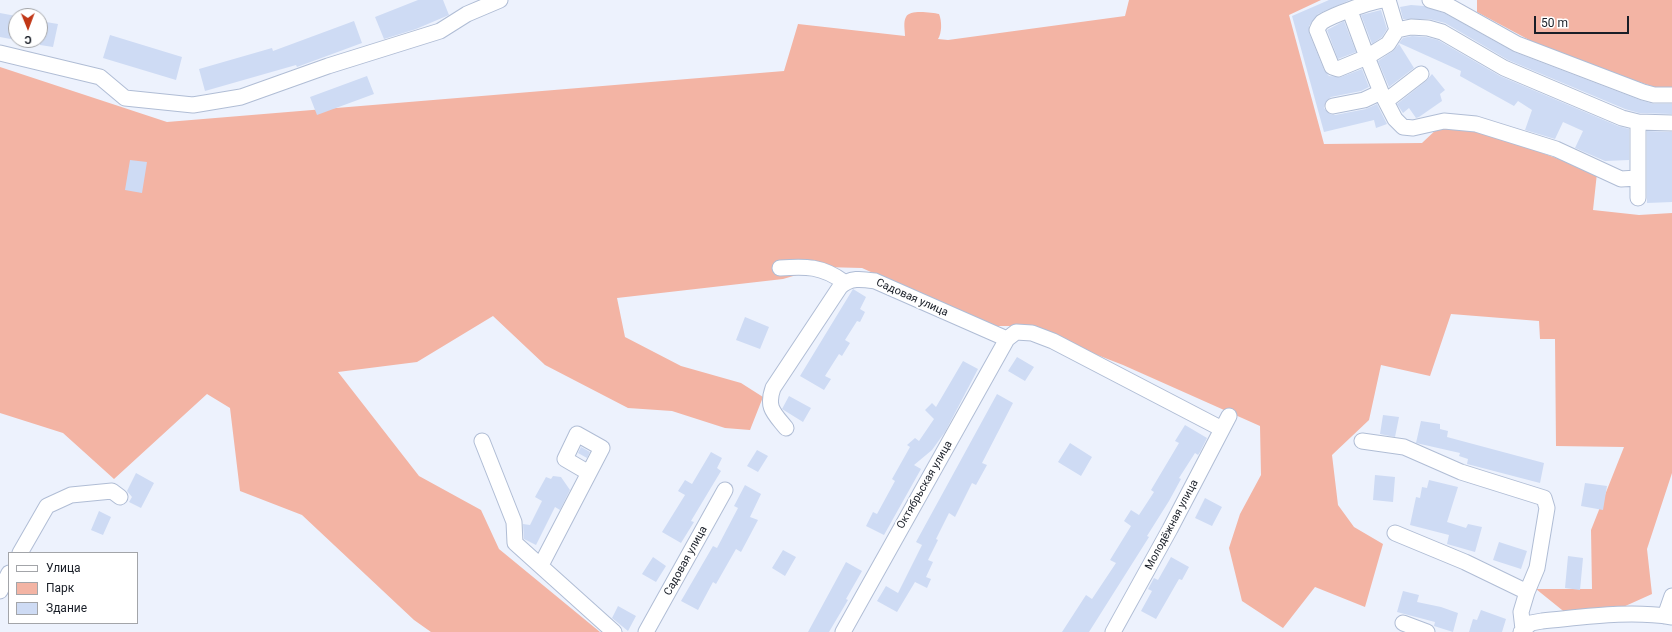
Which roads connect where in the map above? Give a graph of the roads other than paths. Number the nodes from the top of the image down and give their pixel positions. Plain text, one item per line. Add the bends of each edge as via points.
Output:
1 (500, 0) edge
2 (1384, 0) edge
3 (1388, 0) edge
4 (1430, 0) edge
5 (1350, 11) junction
6 (1397, 30) junction
7 (0, 53) edge
8 (1367, 57) junction
9 (1421, 74) dead end
10 (1672, 95) edge
11 (1383, 96) junction
12 (1333, 106) dead end
13 (1638, 122) junction
14 (1672, 123) edge
15 (1637, 178) junction
16 (1638, 198) dead end
17 (780, 268) dead end
18 (844, 282) junction
19 (1007, 339) junction
20 (786, 428) dead end
21 (482, 441) dead end
22 (1362, 442) dead end
23 (589, 473) dead end
24 (725, 490) dead end
25 (120, 497) dead end
26 (1394, 534) dead end
27 (21, 552) edge
28 (541, 565) junction
29 (8, 575) edge
30 (0, 591) edge
31 (1527, 592) junction
32 (1672, 596) edge
33 (1669, 617) edge
34 (1403, 623) dead end
35 (1522, 630) edge
36 (614, 632) edge
37 (646, 632) edge
38 (843, 632) edge
39 (1112, 632) edge
40 (1427, 632) edge

1 - 7 street via 467,14 440,31 240,97 193,105 125,98 100,77
2 - 5 street via 1373,1
3 - 6 street
4 - 10 street via 1447,5 1517,44 1643,92
5 - 8 street
5 - 8 street via 1321,23 1317,30 1332,67 1338,69
6 - 8 street via 1388,44
6 - 13 street via 1411,27 1442,32 1504,68 1622,118
8 - 11 street
9 - 11 street
11 - 12 street
11 - 15 street via 1395,119 1403,126 1413,128 1444,121 1476,124 1556,149 1621,179
13 - 14 street
13 - 15 street
15 - 16 street
17 - 18 street via 806,266 830,272
18 - 19 street, Садовая улица via 859,278 875,280
18 - 20 street via 773,388 769,399 770,408
19 - 38 street, Октябрьская улица
19 - 39 street, Молодёжная улица via 1016,332 1032,333 1225,422 1170,529
21 - 28 street via 514,522 515,543
22 - 31 street via 1404,447 1461,472 1544,498 1547,508 1537,568
23 - 28 street
24 - 37 street, Садовая улица
25 - 27 street via 112,491 71,495 47,506
26 - 31 street via 1464,562
28 - 36 street
29 - 30 street
31 - 35 street via 1521,612
32 - 33 street
33 - 35 street via 1629,614 1542,620 1531,623
34 - 40 street

